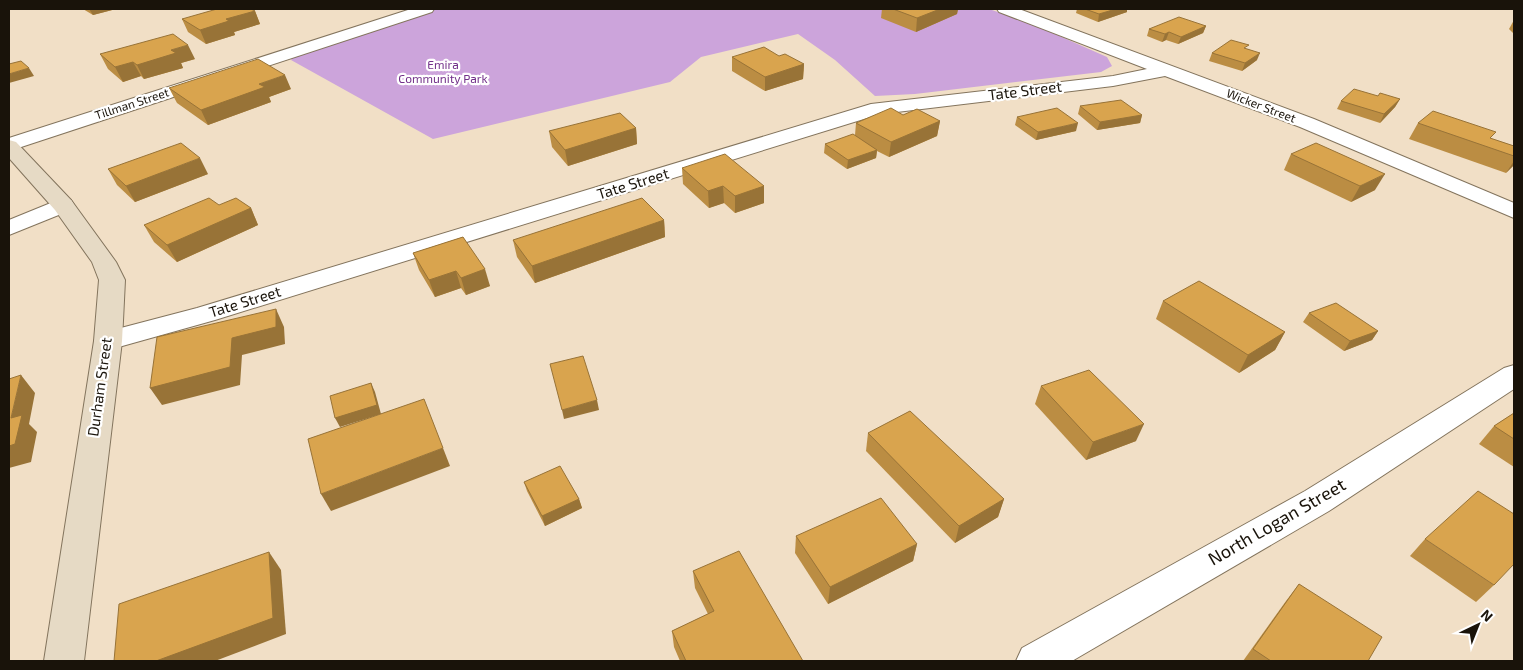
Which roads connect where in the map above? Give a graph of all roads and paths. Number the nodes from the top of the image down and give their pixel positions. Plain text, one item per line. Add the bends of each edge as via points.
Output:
1 (426, 9) edge
2 (1005, 9) edge
3 (1166, 70) junction
4 (9, 146) edge
5 (63, 205) junction
6 (1514, 211) edge
7 (9, 228) edge
8 (108, 341) junction
9 (1514, 375) edge
10 (64, 661) edge
11 (1036, 661) edge

1 - 4 street, Tillman Street
2 - 3 street, Wicker Street
3 - 6 street, Wicker Street via 1307,123
3 - 8 street, Tate Street via 1113,81 878,108 206,314
4 - 5 street, Durham Street
5 - 7 street
5 - 8 street, Durham Street via 104,262 112,280
8 - 10 street, Durham Street
9 - 11 street, North Logan Street via 1317,501

